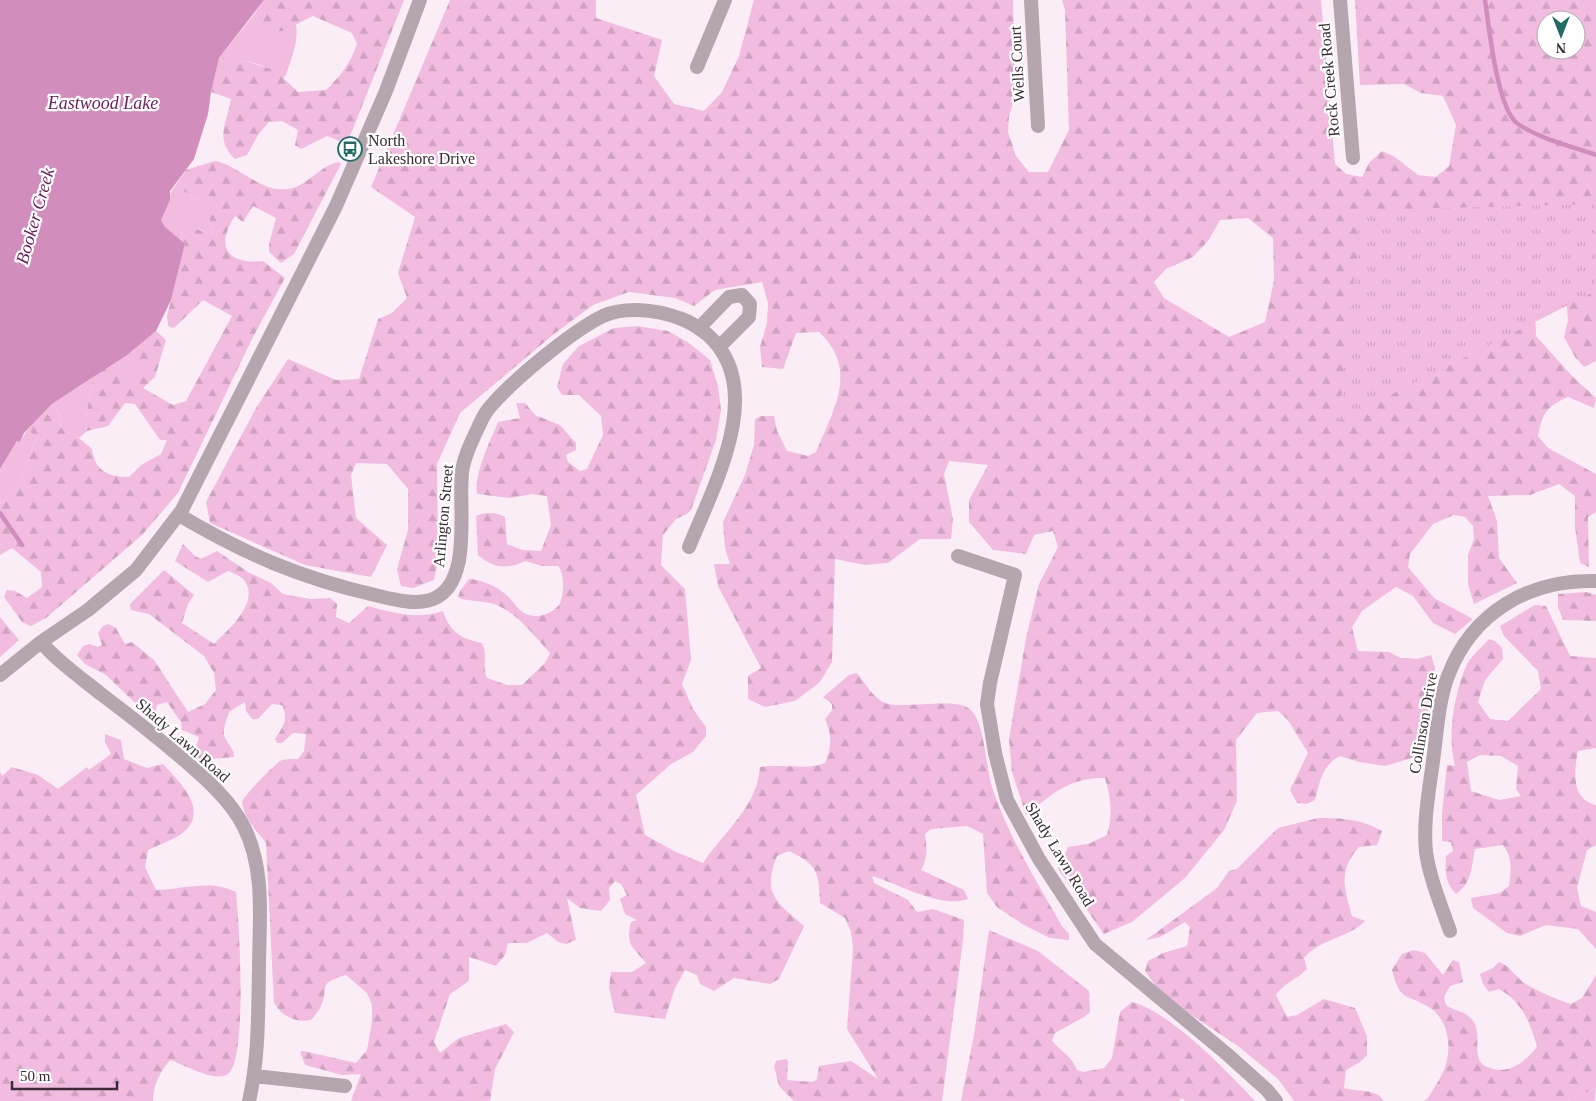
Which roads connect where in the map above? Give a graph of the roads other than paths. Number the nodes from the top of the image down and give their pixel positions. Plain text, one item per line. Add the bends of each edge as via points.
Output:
1 (420, 0) edge
2 (725, 0) edge
3 (1031, 0) edge
4 (1340, 0) edge
5 (697, 68) dead end
6 (1038, 126) dead end
7 (1353, 158) dead end
8 (699, 328) junction
9 (720, 346) junction
10 (179, 515) junction
11 (689, 547) dead end
12 (958, 556) dead end
13 (1596, 581) edge
14 (41, 642) junction
15 (0, 674) edge
16 (1450, 931) dead end
17 (255, 1076) junction
18 (345, 1086) dead end
19 (249, 1101) edge
20 (1276, 1101) edge

1 - 10 street via 386,91 336,206
2 - 5 street
3 - 6 street, Wells Court
4 - 7 street, Rock Creek Road
8 - 9 street, Arlington Street
8 - 9 street via 729,297 742,295 747,299 749,317
8 - 10 street, Arlington Street via 684,319 650,310 605,315 572,336 488,409 462,472 459,561 454,578 434,599 416,602 386,598 279,568
9 - 11 street, Arlington Street via 732,374 736,404 730,439
10 - 14 street via 136,570 88,610
12 - 20 street, Shady Lawn Road via 1016,575 987,704 1007,800 1038,858 1095,944 1228,1055
13 - 16 street, Collinson Drive via 1556,583 1509,600 1464,644 1447,676 1425,834 1429,870
14 - 15 street
14 - 17 street, Shady Lawn Road via 63,664 186,761 233,809 244,827 252,847 260,900
17 - 18 street
17 - 19 street, Shady Lawn Road

